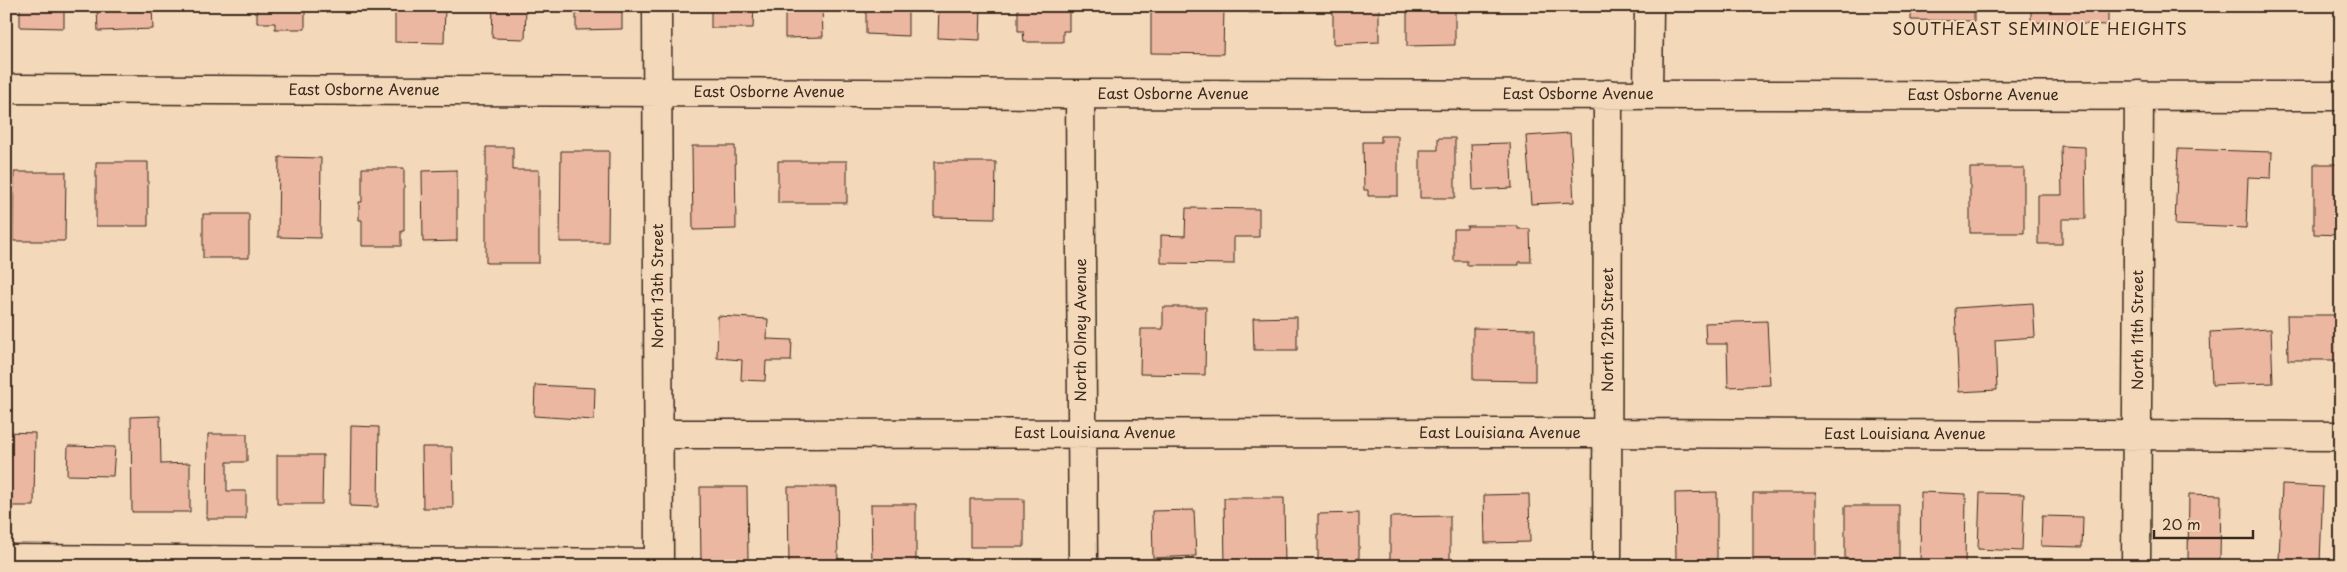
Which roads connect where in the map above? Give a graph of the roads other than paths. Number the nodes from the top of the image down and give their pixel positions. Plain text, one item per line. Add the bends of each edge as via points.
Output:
1 (657, 6) edge
2 (1649, 6) edge
3 (6, 89) edge
4 (656, 91) junction
5 (1080, 94) junction
6 (1608, 94) junction
7 (1648, 94) junction
8 (2139, 95) junction
9 (2341, 96) edge
10 (1082, 433) junction
11 (1608, 433) junction
12 (659, 434) junction
13 (2138, 436) junction
14 (2341, 436) edge
15 (6, 559) edge
16 (176, 562) edge
17 (659, 564) edge
18 (1083, 566) edge
19 (1608, 566) edge
20 (2136, 566) edge

1 - 4 street, North 13th Street
2 - 7 street
3 - 4 street, East Osborne Avenue
4 - 5 street, East Osborne Avenue
4 - 12 street, North 13th Street
5 - 6 street, East Osborne Avenue
5 - 10 street, North Olney Avenue
6 - 7 street, East Osborne Avenue
6 - 11 street, North 12th Street
7 - 8 street, East Osborne Avenue
8 - 9 street, East Osborne Avenue
8 - 13 street, North 11th Street
10 - 11 street, East Louisiana Avenue
10 - 12 street, East Louisiana Avenue
10 - 18 street, North Olney Avenue
11 - 13 street, East Louisiana Avenue
11 - 19 street, North 12th Street
12 - 17 street, North 13th Street
13 - 14 street, East Louisiana Avenue
13 - 20 street, North 11th Street
15 - 16 street
16 - 17 street

